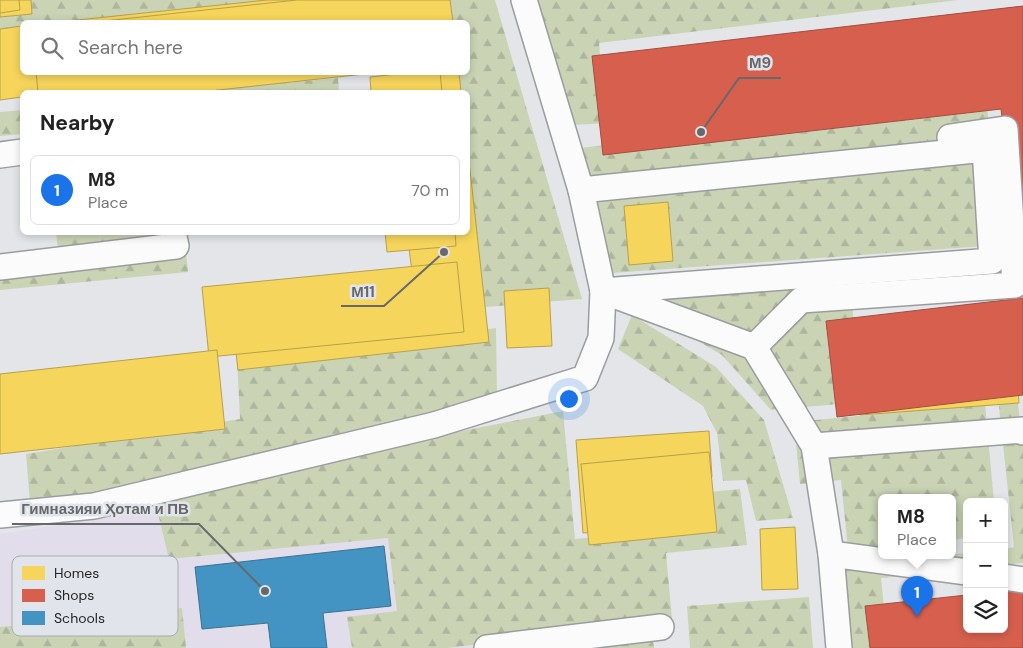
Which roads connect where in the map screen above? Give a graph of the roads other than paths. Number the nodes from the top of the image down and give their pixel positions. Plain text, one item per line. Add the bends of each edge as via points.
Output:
1 (524, 0) edge
2 (20, 152) edge
3 (0, 154) edge
4 (581, 190) junction
5 (174, 235) edge
6 (0, 267) edge
7 (603, 291) junction
8 (754, 346) junction
9 (1023, 432) edge
10 (814, 446) junction
11 (0, 516) edge
12 (831, 554) junction
13 (963, 571) edge
14 (1008, 578) edge
15 (1023, 580) edge
16 (660, 627) dead end
17 (487, 648) edge
18 (839, 648) edge

1 - 4 lane
2 - 3 lane
4 - 7 lane
4 - 7 lane via 985,150 992,261
4 - 8 lane via 1005,129 1015,285 801,300
5 - 6 lane via 176,246
7 - 8 lane
7 - 11 lane via 601,338 584,378 434,425 94,506
8 - 10 lane
9 - 10 lane
10 - 12 lane
12 - 13 lane
12 - 18 lane
14 - 15 lane
16 - 17 lane

